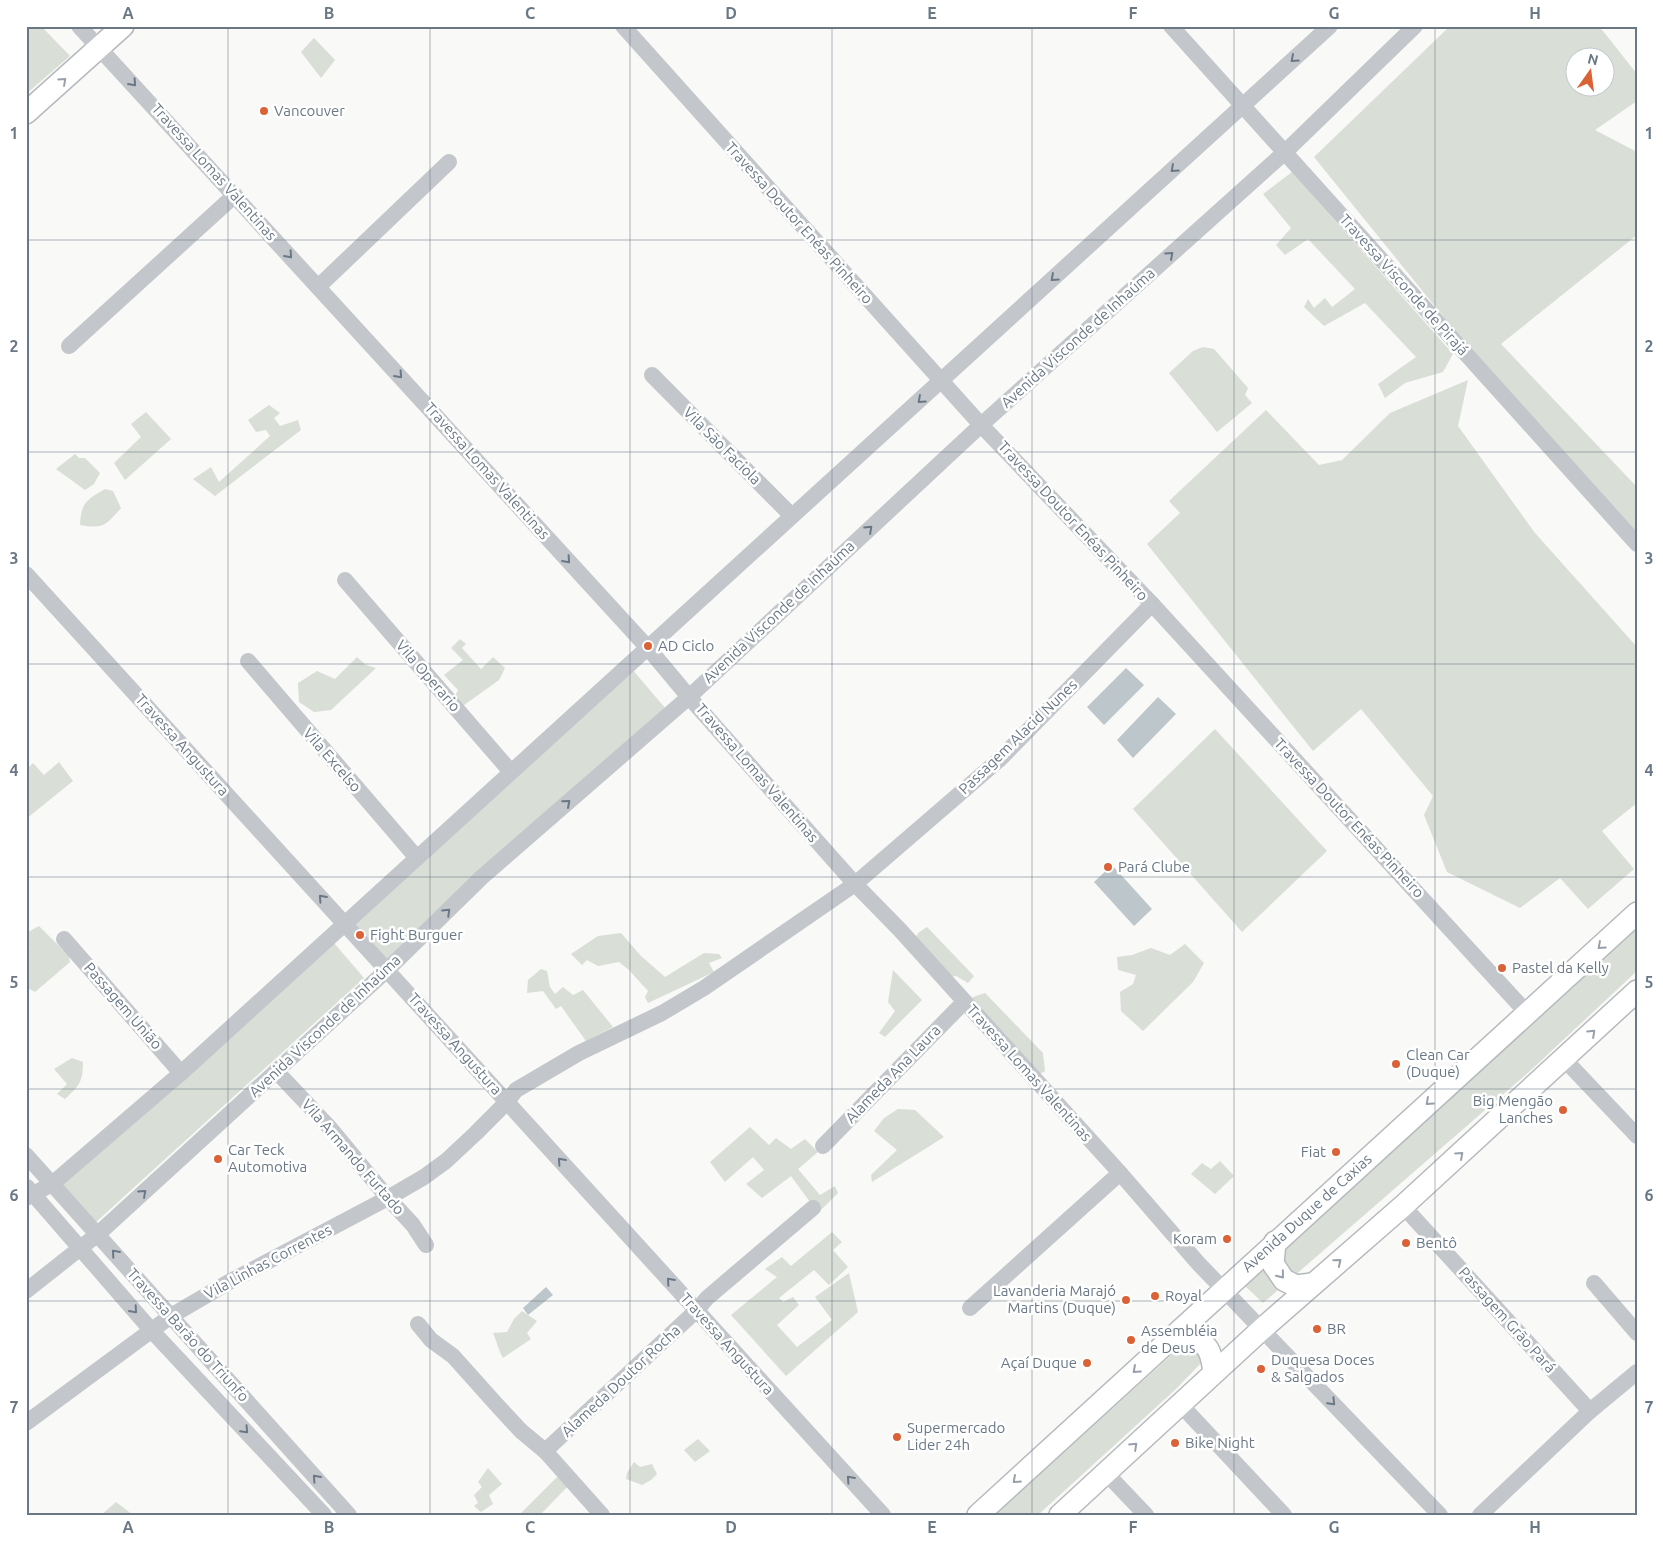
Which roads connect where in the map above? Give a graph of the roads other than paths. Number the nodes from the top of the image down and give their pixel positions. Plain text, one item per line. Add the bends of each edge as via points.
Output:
1 (79, 26) edge
2 (123, 26) edge
3 (623, 26) edge
4 (1171, 26) edge
5 (1330, 26) edge
6 (1415, 26) edge
7 (100, 47) junction
8 (1243, 106) junction
9 (26, 113) edge
10 (1284, 153) junction
11 (450, 162) dead end
12 (234, 195) junction
13 (318, 287) junction
14 (69, 346) dead end
15 (652, 375) dead end
16 (942, 381) junction
17 (981, 425) junction
18 (792, 516) junction
19 (1637, 544) edge
20 (26, 574) edge
21 (345, 580) dead end
22 (1152, 604) junction
23 (648, 648) junction
24 (248, 661) dead end
25 (689, 696) junction
26 (511, 772) junction
27 (417, 858) junction
28 (855, 884) junction
29 (1637, 913) edge
30 (345, 924) junction
31 (64, 939) dead end
32 (387, 970) junction
33 (1637, 991) edge
34 (964, 1002) junction
35 (1527, 1013) junction
36 (1564, 1059) junction
37 (276, 1071) junction
38 (181, 1074) junction
39 (507, 1102) junction
40 (1637, 1136) edge
41 (823, 1146) dead end
42 (26, 1155) edge
43 (1120, 1173) junction
44 (37, 1190) edge
45 (388, 1198) junction
46 (1403, 1206) junction
47 (813, 1208) dead end
48 (98, 1234) junction
49 (1275, 1242) junction
50 (426, 1245) dead end
51 (80, 1248) junction
52 (1594, 1283) dead end
53 (1312, 1284) junction
54 (1224, 1290) junction
55 (26, 1291) edge
56 (970, 1308) dead end
57 (697, 1310) junction
58 (171, 1316) junction
59 (418, 1324) dead end
60 (1262, 1329) junction
61 (152, 1331) junction
62 (1637, 1333) edge
63 (1169, 1340) junction
64 (1214, 1372) junction
65 (1637, 1372) edge
66 (1180, 1404) junction
67 (1590, 1411) junction
68 (26, 1422) edge
69 (545, 1451) junction
70 (1106, 1473) junction
71 (324, 1515) edge
72 (349, 1515) edge
73 (602, 1515) edge
74 (883, 1515) edge
75 (978, 1515) edge
76 (1060, 1515) edge
77 (1146, 1515) edge
78 (1284, 1515) edge
79 (1440, 1515) edge
80 (1480, 1515) edge

1 - 7 street, Travessa Lomas Valentinas
2 - 7 main road
3 - 16 street, Travessa Doutor Enéas Pinheiro
4 - 8 street, Travessa Visconde de Pirajá
5 -> 8 street
6 - 10 street, Avenida Visconde de Inhaúma
9 -> 7 main road
7 -> 12 street, Travessa Lomas Valentinas
8 - 10 street, Travessa Visconde de Pirajá
8 -> 16 street
17 -> 10 street, Avenida Visconde de Inhaúma
10 - 19 street, Travessa Visconde de Pirajá
11 - 13 street
12 -> 13 street, Travessa Lomas Valentinas
12 - 14 street
13 -> 23 street, Travessa Lomas Valentinas
15 - 18 street, Vila São Faciola
16 - 17 street, Travessa Doutor Enéas Pinheiro
16 -> 18 street
17 - 22 street, Travessa Doutor Enéas Pinheiro
25 -> 17 street, Avenida Visconde de Inhaúma
18 - 23 street
30 -> 20 street, Travessa Angustura
21 - 26 street, Vila Operario
22 - 28 street, Passagem Alacid Nunes via 1000,759
22 - 35 street, Travessa Doutor Enéas Pinheiro
23 - 25 street, Travessa Lomas Valentinas
23 - 26 street
24 - 27 street, Vila Excelso
25 - 28 street, Travessa Lomas Valentinas
32 -> 25 street, Avenida Visconde de Inhaúma via 482,877
26 - 27 street
27 - 30 street
28 - 34 street, Travessa Lomas Valentinas
28 - 39 street, Passagem Alacid Nunes via 704,988 546,1072 516,1090
29 -> 35 main road, Avenida Duque de Caxias
30 - 32 street, Travessa Angustura
30 - 38 street
31 - 38 street, Passagem União
32 - 37 street, Avenida Visconde de Inhaúma
32 - 39 street, Travessa Angustura
36 -> 33 main road
34 - 41 street, Alameda Ana Laura
34 - 43 street, Travessa Lomas Valentinas
35 -> 49 main road, Avenida Duque de Caxias
36 - 40 street
46 -> 36 main road
37 - 45 street, Vila Armando Furtado via 330,1128
48 -> 37 street, Avenida Visconde de Inhaúma
38 - 44 street
39 - 45 street, Vila Linhas Correntes via 446,1161
57 -> 39 street, Travessa Angustura
42 - 44 street, Travessa Barão do Triunfo
43 - 54 street, Travessa Lomas Valentinas
43 - 56 street
44 - 48 street, Travessa Barão do Triunfo
44 - 51 street, Travessa Barão do Triunfo
45 - 50 street, Vila Armando Furtado
45 - 58 street, Vila Linhas Correntes
53 -> 46 main road
46 - 67 street, Passagem Grão Pará
47 - 57 street, Alameda Doutor Rocha
48 - 51 street, Avenida Visconde de Inhaúma
58 -> 48 street, Travessa Barão do Triunfo
49 -> 53 main road via 1273,1264 1284,1280 1296,1286
49 - 54 main road, Avenida Duque de Caxias
51 - 55 street, Avenida Visconde de Inhaúma
51 -> 61 street, Travessa Barão do Triunfo
52 - 62 street
53 - 60 main road
54 - 60 street, Travessa Lomas Valentinas
54 - 63 main road, Avenida Duque de Caxias
57 - 69 street, Alameda Doutor Rocha
74 -> 57 street, Travessa Angustura
58 - 61 street, Vila Linhas Correntes
72 -> 58 street, Travessa Barão do Triunfo
59 - 69 street via 430,1340 453,1356 521,1431
60 - 64 main road
60 -> 79 street, Travessa Lomas Valentinas
61 - 68 street, Vila Linhas Correntes
61 -> 71 street, Travessa Barão do Triunfo
63 - 64 main road via 1189,1335 1203,1342 1212,1356
63 -> 75 main road, Avenida Duque de Caxias
64 - 66 main road
65 - 67 street
70 -> 66 main road
66 - 78 street
67 - 80 street
69 - 73 street
70 - 76 main road
70 - 77 street

